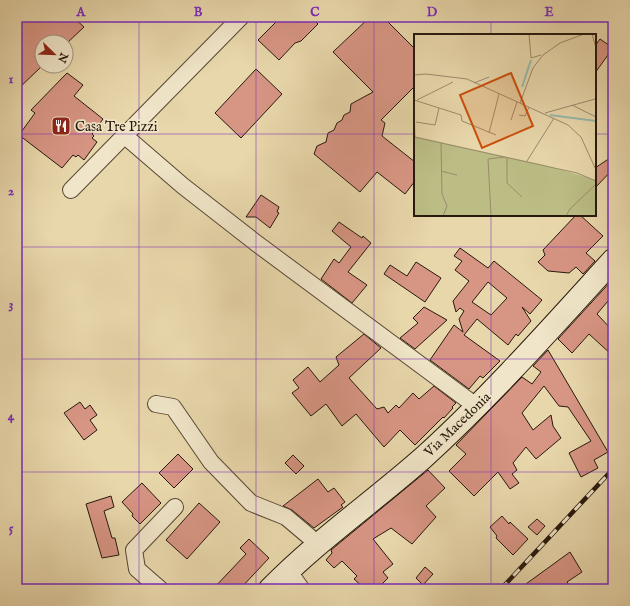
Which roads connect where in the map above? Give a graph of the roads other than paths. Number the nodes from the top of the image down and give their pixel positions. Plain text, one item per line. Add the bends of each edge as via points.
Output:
1 (241, 17) edge
2 (125, 136) junction
3 (71, 190) dead end
4 (613, 260) edge
5 (156, 404) dead end
6 (476, 406) junction
7 (175, 507) dead end
8 (318, 544) junction
9 (293, 580) edge
10 (160, 589) edge
11 (270, 589) edge

1 - 2 street
2 - 3 street
2 - 6 street via 183,186 256,243
4 - 6 main road, Via Macedonia
5 - 8 street via 173,407 211,462 251,503 286,517
6 - 8 main road, Via Macedonia via 392,484
7 - 10 street via 134,550 137,569
8 - 9 main road, Via Macedonia
9 - 11 main road, Via Macedonia

